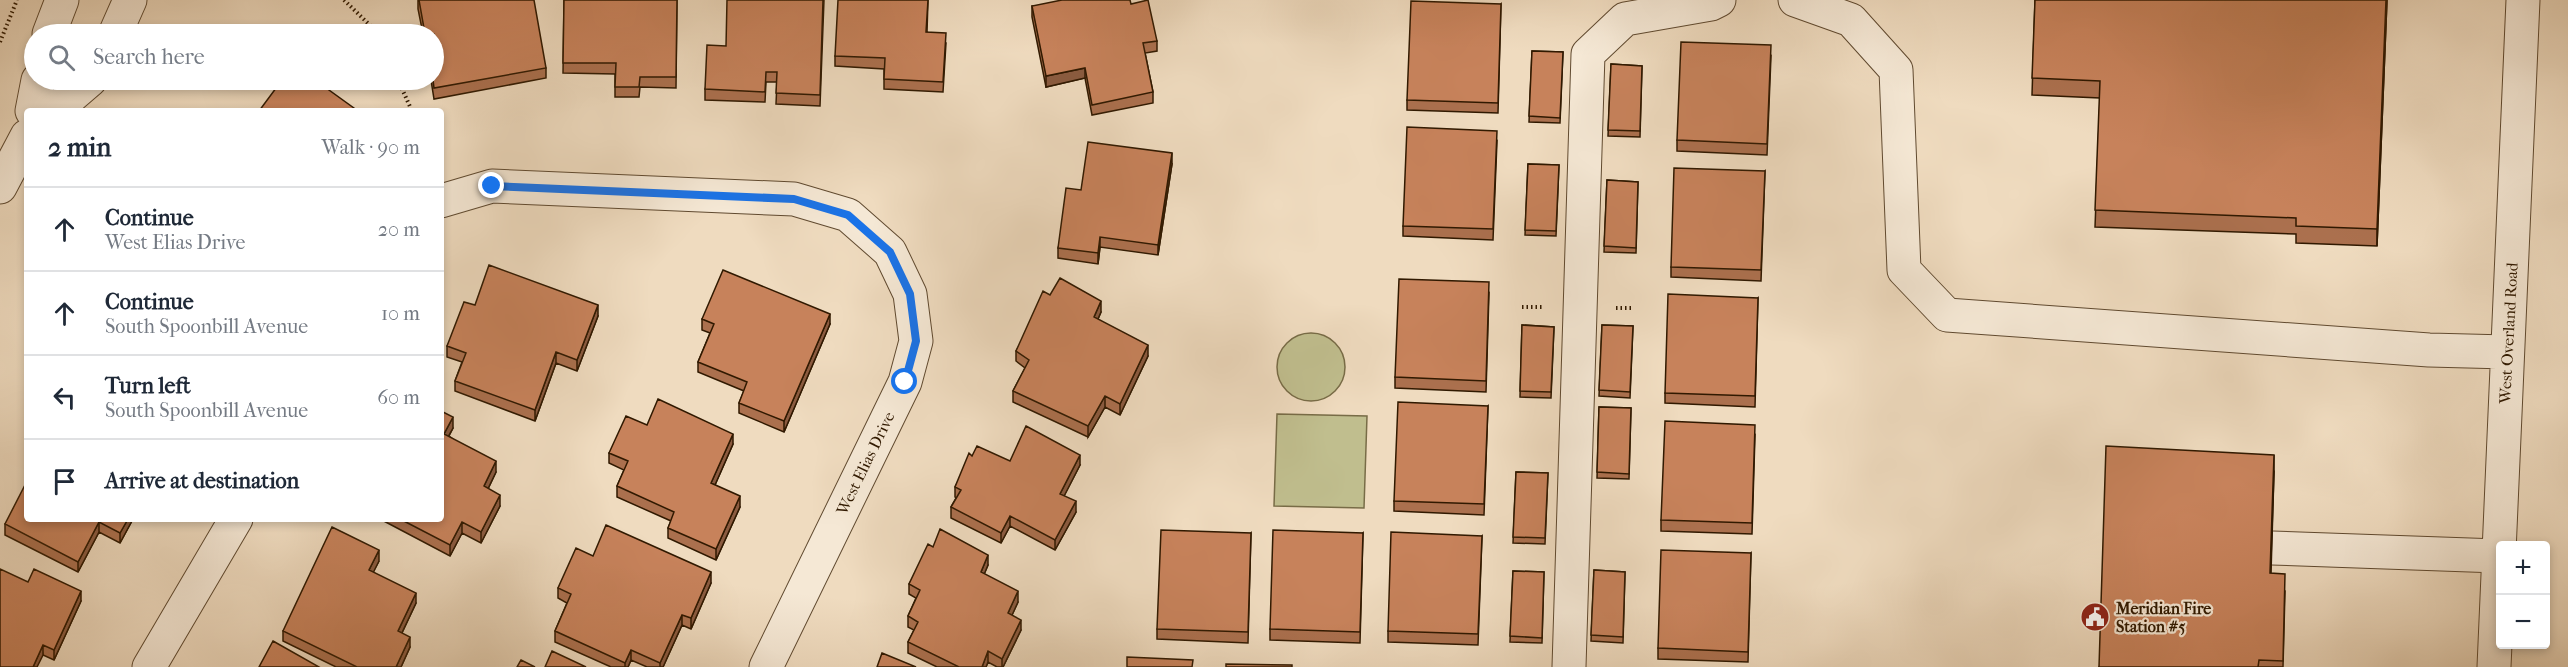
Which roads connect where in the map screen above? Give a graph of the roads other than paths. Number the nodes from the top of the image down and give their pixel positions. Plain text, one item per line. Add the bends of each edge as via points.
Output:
1 (62, 0) edge
2 (130, 0) edge
3 (1719, 0) edge
4 (1795, 0) edge
5 (2523, 0) edge
6 (53, 24) edge
7 (119, 24) edge
8 (36, 90) edge
9 (78, 90) edge
10 (33, 108) edge
11 (57, 108) edge
12 (24, 142) edge
13 (0, 187) edge
14 (444, 200) edge
15 (2507, 352) junction
16 (234, 522) edge
17 (2499, 541) edge
18 (2272, 548) edge
19 (2496, 556) edge
20 (2497, 595) edge
21 (149, 667) edge
22 (766, 667) edge
23 (1569, 667) edge
24 (2494, 667) edge

1 - 6 street
2 - 7 street
3 - 23 street via 1625,20 1588,54
4 - 15 street via 1851,20 1896,70 1904,270 1947,315 2429,350
5 - 15 street, West Overland Road
8 - 10 street
9 - 11 street
12 - 13 street
14 - 22 street, West Elias Drive via 492,186 794,199 848,215 890,252 910,294 916,341 905,382
15 - 17 street, West Overland Road
16 - 21 street
18 - 19 street
20 - 24 street, West Overland Road

